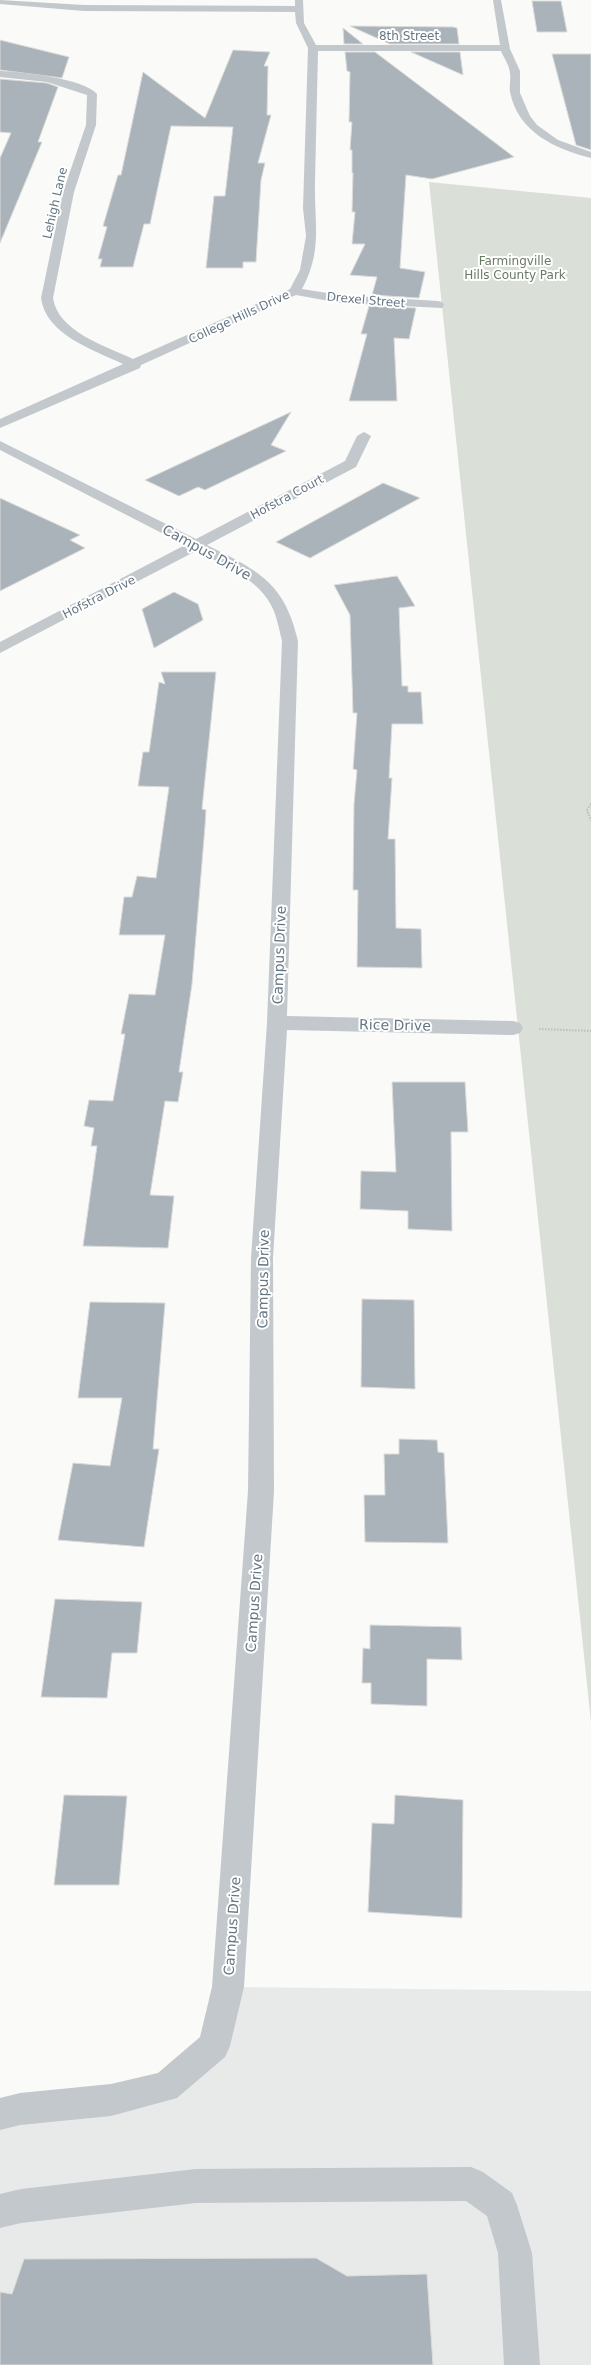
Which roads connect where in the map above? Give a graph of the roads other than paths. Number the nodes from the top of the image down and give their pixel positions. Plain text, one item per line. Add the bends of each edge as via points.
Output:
1 (497, 0) edge
2 (0, 1) edge
3 (85, 4) edge
4 (298, 4) edge
5 (313, 48) junction
6 (505, 48) junction
7 (0, 74) edge
8 (591, 155) edge
9 (294, 291) junction
10 (438, 305) dead end
11 (135, 365) junction
12 (0, 424) edge
13 (364, 436) dead end
14 (0, 445) edge
15 (197, 545) junction
16 (0, 648) edge
17 (277, 1023) junction
18 (513, 1028) road end
19 (0, 2114) edge
20 (0, 2211) edge
21 (522, 2365) edge

1 - 6 street
2 - 3 street
3 - 4 street
4 - 5 street, College Hills Drive via 300,23
5 - 6 street, 8th Street
5 - 9 street, College Hills Drive via 309,208 312,236 306,270
6 - 8 street via 515,72 514,92 532,127 545,139
7 - 11 street, Lehigh Lane via 42,78 74,85 92,94 94,110 87,139 73,174 49,282 47,303 57,320 76,336
9 - 10 street, Drexel Street via 340,300
9 - 11 street, College Hills Drive
11 - 12 street, College Hills Drive
13 - 15 street, Hofstra Court via 351,464
14 - 15 street, Campus Drive
15 - 16 street, Hofstra Drive
15 - 17 street, Campus Drive via 242,569 271,591 284,611 290,641
17 - 18 street, Rice Drive
17 - 19 street, Campus Drive via 262,1258 261,1491 228,1987 216,2039 214,2046 166,2087 111,2100 20,2109
20 - 21 street via 21,2206 196,2186 471,2184 500,2205 515,2253

